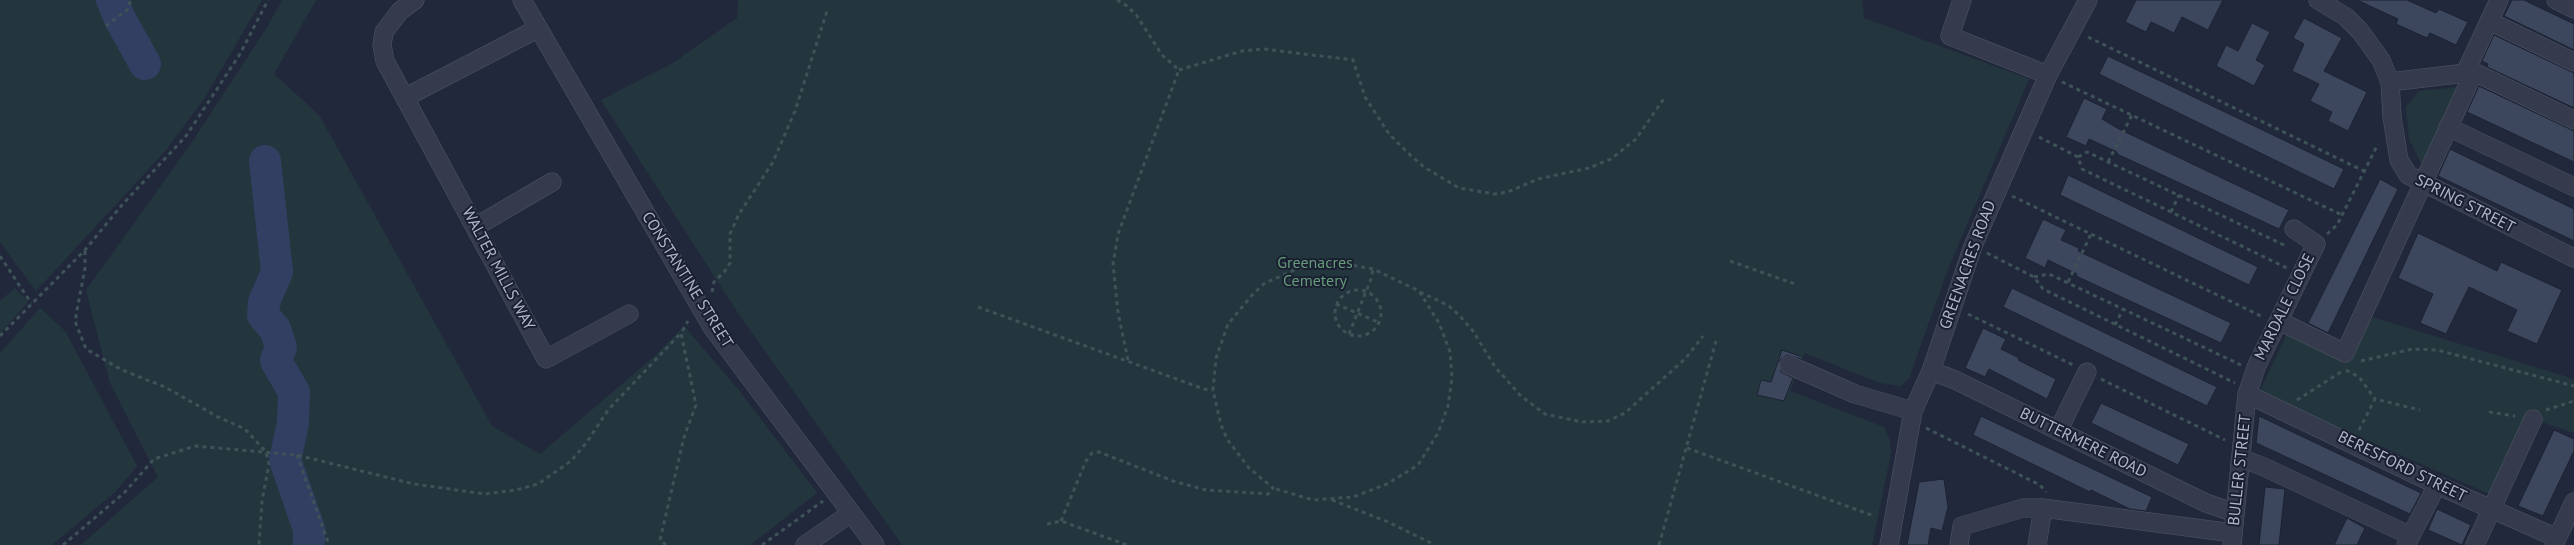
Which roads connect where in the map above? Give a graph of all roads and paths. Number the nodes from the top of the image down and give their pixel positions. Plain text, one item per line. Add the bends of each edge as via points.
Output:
1 (131, 0) edge
2 (268, 0) edge
3 (414, 0) edge
4 (522, 0) edge
5 (1117, 0) edge
6 (1962, 0) edge
7 (2088, 0) edge
8 (2318, 0) edge
9 (2498, 0) edge
10 (2556, 0) edge
11 (2574, 9) edge
12 (827, 11) dead end
13 (2489, 21) junction
14 (106, 26) dead end
15 (537, 29) junction
16 (2072, 30) junction
17 (2574, 62) edge
18 (1179, 70) junction
19 (2470, 72) junction
20 (2048, 75) junction
21 (2390, 82) junction
22 (406, 97) junction
23 (1665, 97) dead end
24 (2132, 115) junction
25 (2392, 117) junction
26 (2574, 120) edge
27 (2448, 127) junction
28 (2023, 129) junction
29 (2078, 157) junction
30 (2108, 162) junction
31 (2364, 171) junction
32 (552, 182) dead end
33 (2423, 184) junction
34 (2574, 187) edge
35 (1996, 188) junction
36 (2179, 195) junction
37 (2171, 212) junction
38 (2342, 214) junction
39 (475, 227) junction
40 (2294, 229) dead end
41 (2091, 234) junction
42 (1973, 246) junction
43 (85, 250) junction
44 (2313, 251) junction
45 (0, 256) edge
46 (2574, 258) edge
47 (1730, 261) dead end
48 (1372, 269) junction
49 (2301, 275) junction
50 (2034, 277) junction
51 (2068, 282) junction
52 (1798, 285) dead end
53 (1419, 291) junction
54 (1366, 292) junction
55 (32, 303) junction
56 (699, 304) junction
57 (1336, 304) junction
58 (978, 307) dead end
59 (2123, 309) junction
60 (1358, 313) junction
61 (629, 314) dead end
62 (1378, 322) junction
63 (2278, 322) junction
64 (2115, 325) junction
65 (681, 333) junction
66 (1349, 334) junction
67 (0, 336) edge
68 (1703, 336) dead end
69 (1716, 341) dead end
70 (2371, 358) junction
71 (1128, 360) junction
72 (2345, 362) junction
73 (1789, 365) dead end
74 (1931, 371) junction
75 (2087, 372) dead end
76 (2255, 372) junction
77 (2574, 386) edge
78 (1213, 390) junction
79 (2248, 392) junction
80 (2375, 398) junction
81 (2420, 410) dead end
82 (2283, 411) junction
83 (1912, 417) junction
84 (2533, 419) dead end
85 (2058, 430) junction
86 (2352, 443) junction
87 (1687, 448) junction
88 (266, 452) junction
89 (296, 455) junction
90 (2241, 458) junction
91 (2437, 485) junction
92 (1274, 488) junction
93 (836, 492) junction
94 (1332, 500) junction
95 (2574, 502) edge
96 (2043, 508) junction
97 (2492, 510) junction
98 (2236, 512) junction
99 (851, 513) junction
100 (1874, 516) dead end
101 (1062, 521) junction
102 (1047, 524) dead end
103 (2233, 539) edge
104 (2409, 541) edge
105 (2555, 542) edge
106 (63, 545) edge
107 (259, 545) edge
108 (330, 545) edge
109 (666, 545) edge
110 (762, 545) edge
111 (805, 545) edge
112 (875, 545) edge
113 (1127, 545) edge
114 (1435, 545) edge
115 (1659, 545) edge
116 (1889, 545) edge
117 (1959, 545) edge
118 (2037, 545) edge
119 (2475, 545) edge

1 - 14 path via 127,10
2 - 43 path via 240,54 186,136
3 - 22 street, WALTER MILLS WAY via 390,22 384,32 382,46 386,61
4 - 15 street, CONSTANTINE STREET
5 - 18 path via 1137,16 1162,55
6 - 20 street via 1950,36
7 - 16 street, GREENACRES ROAD
8 - 21 street, SPRING STREET via 2346,17 2360,31 2381,60
9 - 13 street
10 - 11 street
12 - 56 path via 795,111 773,162 739,214 730,234 730,263 714,282 709,297
13 - 17 street
13 - 19 street
15 - 22 street
15 - 56 street, CONSTANTINE STREET
16 - 20 street, GREENACRES ROAD
16 - 31 path
18 - 23 path via 1242,51 1264,49 1353,60 1365,97 1389,134 1409,154 1459,188 1495,194 1611,159 1636,139
18 - 71 path via 1118,234 1113,264 1115,297
19 - 21 street
19 - 26 street
19 - 27 street
20 - 24 path
20 - 28 street, GREENACRES ROAD
21 - 25 street, SPRING STREET
22 - 39 street, WALTER MILLS WAY
24 - 30 path
24 - 38 path
25 - 31 path
25 - 33 street, SPRING STREET via 2399,160 2408,175
27 - 33 street
27 - 34 street
28 - 29 path
28 - 35 street, GREENACRES ROAD
29 - 30 path via 2087,152
29 - 37 path via 2082,169
30 - 36 path
31 - 38 path
32 - 39 street
33 - 46 street, SPRING STREET
33 - 72 street
35 - 41 path
35 - 42 street, GREENACRES ROAD
36 - 37 path
36 - 44 path
37 - 49 path
38 - 44 path
39 - 61 street, WALTER MILLS WAY via 546,359
40 - 44 street, MARDALE CLOSE
41 - 51 path
41 - 63 path
42 - 50 path
42 - 74 street, GREENACRES ROAD
43 - 55 path
43 - 88 path via 85,268 75,321 86,349 122,370 165,387 218,418 245,429
44 - 49 street, MARDALE CLOSE
45 - 55 path
47 - 52 path
48 - 53 path
48 - 54 path
48 - 78 path via 1340,263 1316,264 1265,283 1228,324 1216,358
49 - 63 street, MARDALE CLOSE
50 - 51 path via 2049,274
50 - 64 path via 2043,289
51 - 59 path
53 - 68 path via 1460,315 1495,368 1521,396 1545,414 1582,422 1608,421 1625,413 1686,358
53 - 94 path via 1450,352 1452,378 1448,406 1438,433 1418,466 1386,484 1353,497
54 - 57 path via 1352,291
54 - 60 path
54 - 62 path via 1380,308
55 - 67 path
56 - 65 path
56 - 93 street, CONSTANTINE STREET via 712,327
57 - 60 path
57 - 66 path via 1338,325
58 - 71 path
59 - 64 path
59 - 76 path
60 - 62 path
60 - 66 path
62 - 66 path via 1363,335
63 - 72 street
63 - 76 street, MARDALE CLOSE
64 - 79 path
65 - 89 path via 608,410 571,460 538,484 485,494 414,484
65 - 109 path via 696,405 684,437 660,540
69 - 87 path
70 - 72 path
70 - 72 path via 2354,353
70 - 77 path via 2412,349 2437,350
71 - 78 path
72 - 80 path
72 - 82 path
73 - 83 street
74 - 83 street, GREENACRES ROAD
74 - 85 street, BUTTERMERE ROAD
75 - 85 street
76 - 79 street, MARDALE CLOSE
78 - 92 path via 1227,438 1249,468
79 - 82 street, BERESFORD STREET
79 - 90 street, BULLER STREET
80 - 81 path
80 - 86 path
82 - 86 street, BERESFORD STREET
83 - 96 path via 1933,431 2040,485 2046,492
83 - 116 street, GREENACRES ROAD
84 - 97 street
85 - 98 street, BUTTERMERE ROAD via 2206,503
86 - 91 street, BERESFORD STREET
87 - 100 path
87 - 115 path
88 - 89 path
88 - 106 path via 195,446 154,459 124,493
88 - 107 path via 269,464
89 - 108 path
90 - 98 street, BULLER STREET
90 - 104 street via 2264,466
91 - 97 street, BERESFORD STREET
91 - 104 street
92 - 94 path via 1314,500
92 - 101 path via 1268,494 1206,490 1173,481 1099,452 1092,453 1086,460
93 - 99 street, CONSTANTINE STREET
93 - 110 path
94 - 114 path
95 - 105 street
96 - 103 street
96 - 117 street via 2023,508 1962,526
96 - 118 street
97 - 105 street, BERESFORD STREET
97 - 119 street
98 - 103 street, BULLER STREET
99 - 111 street
99 - 112 street, CONSTANTINE STREET
101 - 102 path
101 - 113 path

